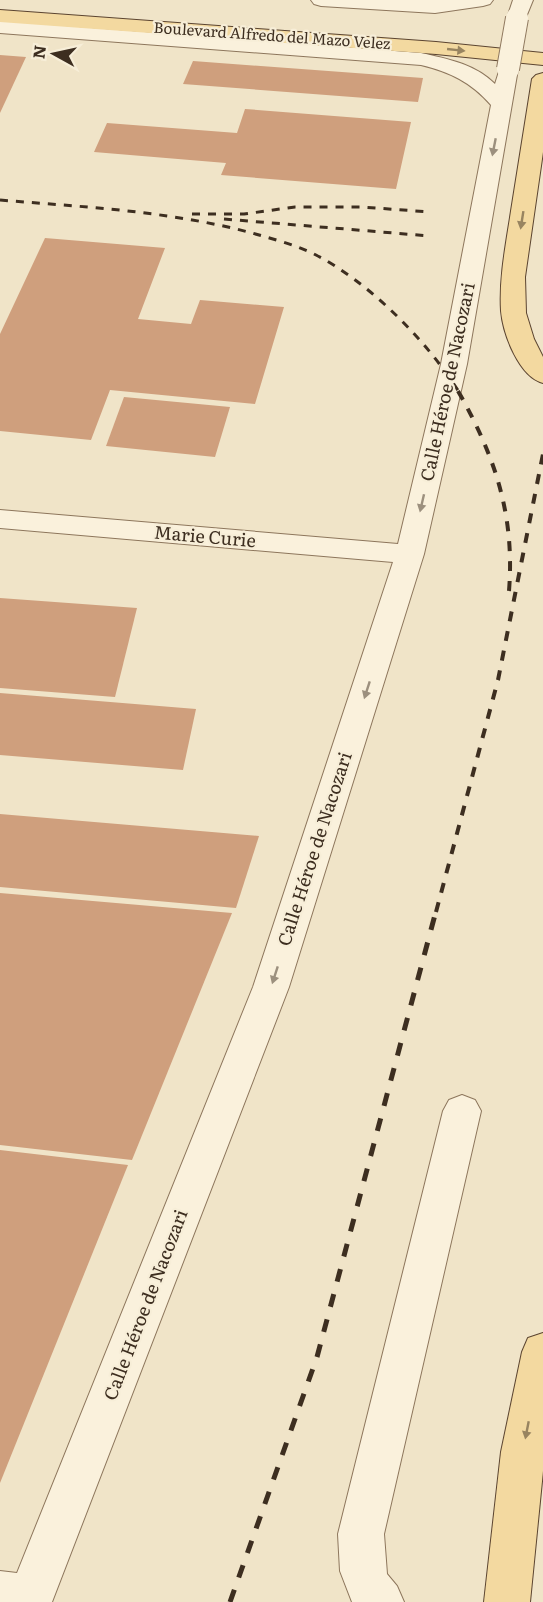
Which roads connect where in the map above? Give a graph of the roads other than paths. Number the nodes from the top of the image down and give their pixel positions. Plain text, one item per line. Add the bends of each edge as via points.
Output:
1 (29, 0) edge
2 (321, 0) edge
3 (483, 0) edge
4 (520, 9) edge
5 (0, 16) edge
6 (0, 27) edge
7 (532, 38) dead end
8 (543, 59) edge
9 (543, 79) edge
10 (502, 105) junction
11 (543, 375) edge
12 (0, 519) edge
13 (410, 554) junction
14 (462, 1112) dead end
15 (543, 1352) edge
16 (20, 1598) edge
17 (381, 1602) edge
18 (507, 1602) edge

1 - 7 main road, Boulevard Alfredo del Mazo Velez
2 - 3 street via 435,7
4 - 10 street, Calle Héroe de Nacozari, bridge
5 -> 8 main road, Boulevard Alfredo del Mazo Velez
6 - 10 street, Boulevard Alfredo del Mazo Velez via 422,59 471,74
9 -> 11 main road via 513,277 514,313 521,339
10 -> 13 street, Calle Héroe de Nacozari via 454,364
12 - 13 street, Marie Curie
13 -> 16 street, Calle Héroe de Nacozari via 271,987
14 - 17 street via 361,1534 362,1566 372,1595
15 -> 18 main road via 523,1452

